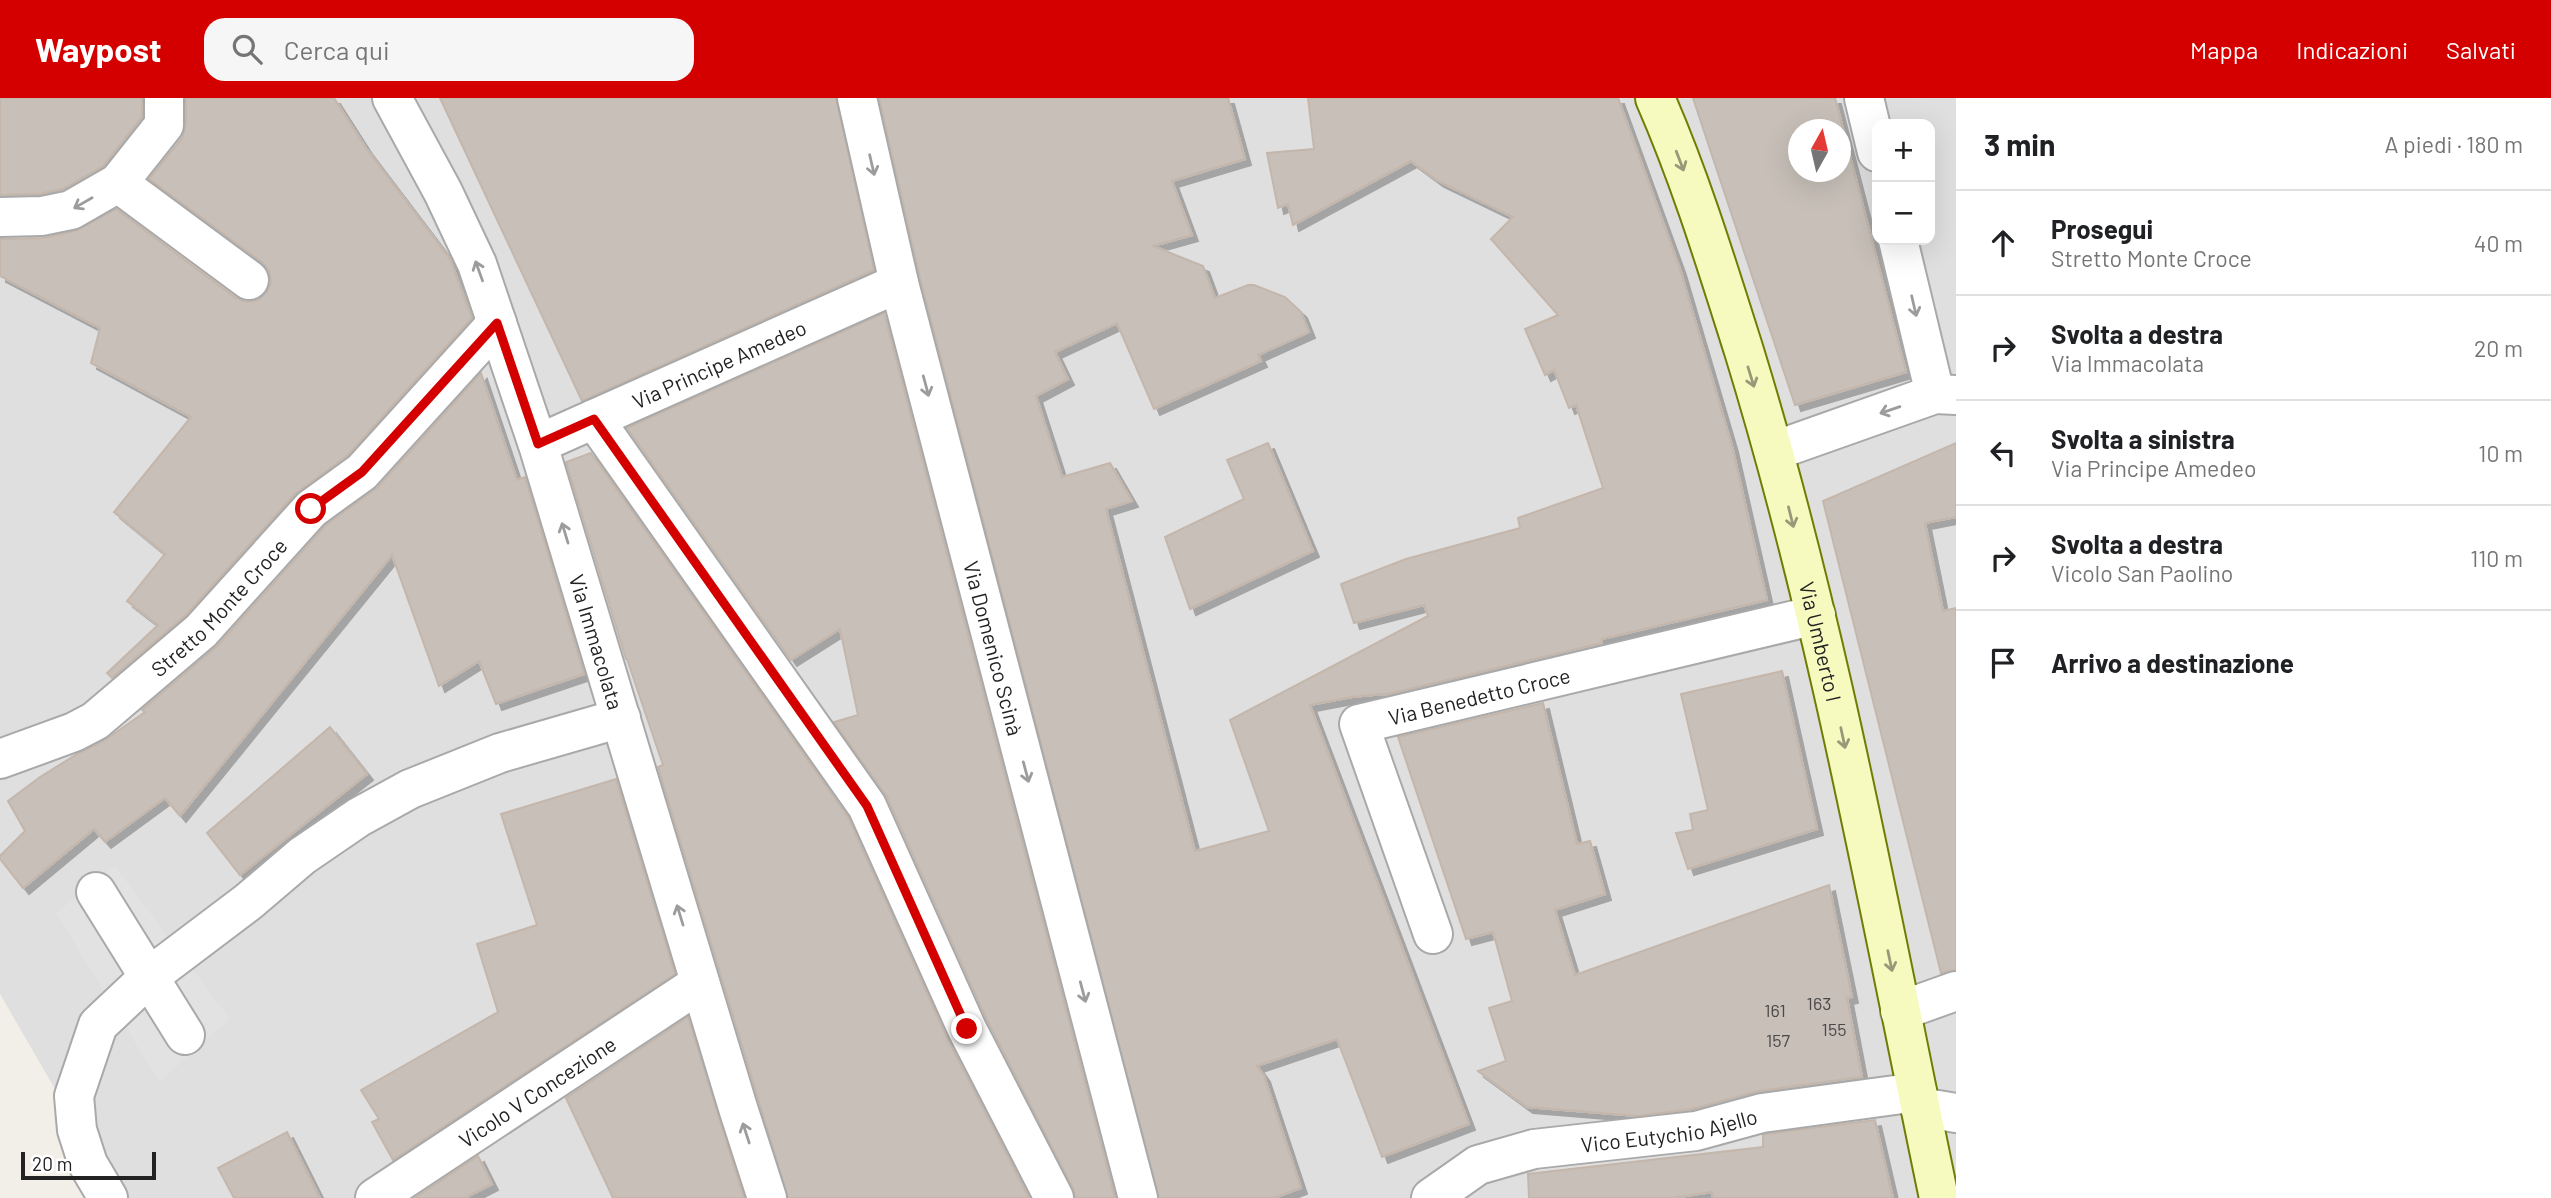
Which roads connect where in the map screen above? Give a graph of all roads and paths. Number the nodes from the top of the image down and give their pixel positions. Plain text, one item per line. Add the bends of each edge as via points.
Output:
1 (164, 98) edge
2 (392, 98) edge
3 (857, 98) edge
4 (1655, 98) edge
5 (1864, 98) edge
6 (1872, 131) edge
7 (118, 183) junction
8 (0, 217) edge
9 (1900, 245) edge
10 (249, 280) dead end
11 (899, 283) junction
12 (497, 323) junction
13 (1945, 394) edge
14 (594, 419) junction
15 (538, 444) junction
16 (1774, 451) junction
17 (1816, 615) junction
18 (621, 718) junction
19 (0, 759) edge
20 (96, 892) dead end
21 (1433, 934) dead end
22 (150, 976) junction
23 (700, 983) junction
24 (1956, 991) edge
25 (1900, 1011) junction
26 (185, 1035) dead end
27 (1931, 1104) edge
28 (108, 1198) edge
29 (375, 1198) edge
30 (767, 1198) edge
31 (1054, 1198) edge
32 (1138, 1198) edge
33 (1431, 1198) edge
34 (1939, 1198) edge

1 - 7 street via 164,125
12 -> 2 street, Via Immacolata via 438,181
3 -> 11 street, Via Domenico Scinà
4 -> 16 street, Via Umberto I via 1704,224
5 - 6 street
7 -> 8 street via 71,210
7 - 10 street
9 -> 13 street
11 - 14 street, Via Principe Amedeo
11 -> 32 street, Via Domenico Scinà
12 - 15 street, Via Immacolata
12 - 19 street, Stretto Monte Croce via 362,472 311,509 201,631 95,721
13 -> 16 street
14 - 15 street, Via Principe Amedeo
14 - 31 street via 867,806 967,1029
18 -> 15 street, Via Immacolata
16 -> 17 street, Via Umberto I
17 - 21 street, Via Benedetto Croce via 1359,724
17 -> 25 street, Via Umberto I
18 - 22 street via 500,753 410,789 302,856
23 -> 18 street, Via Immacolata
20 - 22 street
22 - 26 street
22 - 28 street via 98,1026 74,1096 77,1130 88,1164
23 - 29 street, Vicolo V Concezione
30 -> 23 street, Via Immacolata
24 - 25 street
25 - 27 street, Via Umberto I
27 - 33 street, Vico Eutychio Ajello via 1762,1113 1696,1131 1534,1149 1478,1165
27 - 34 street, Via Umberto I

